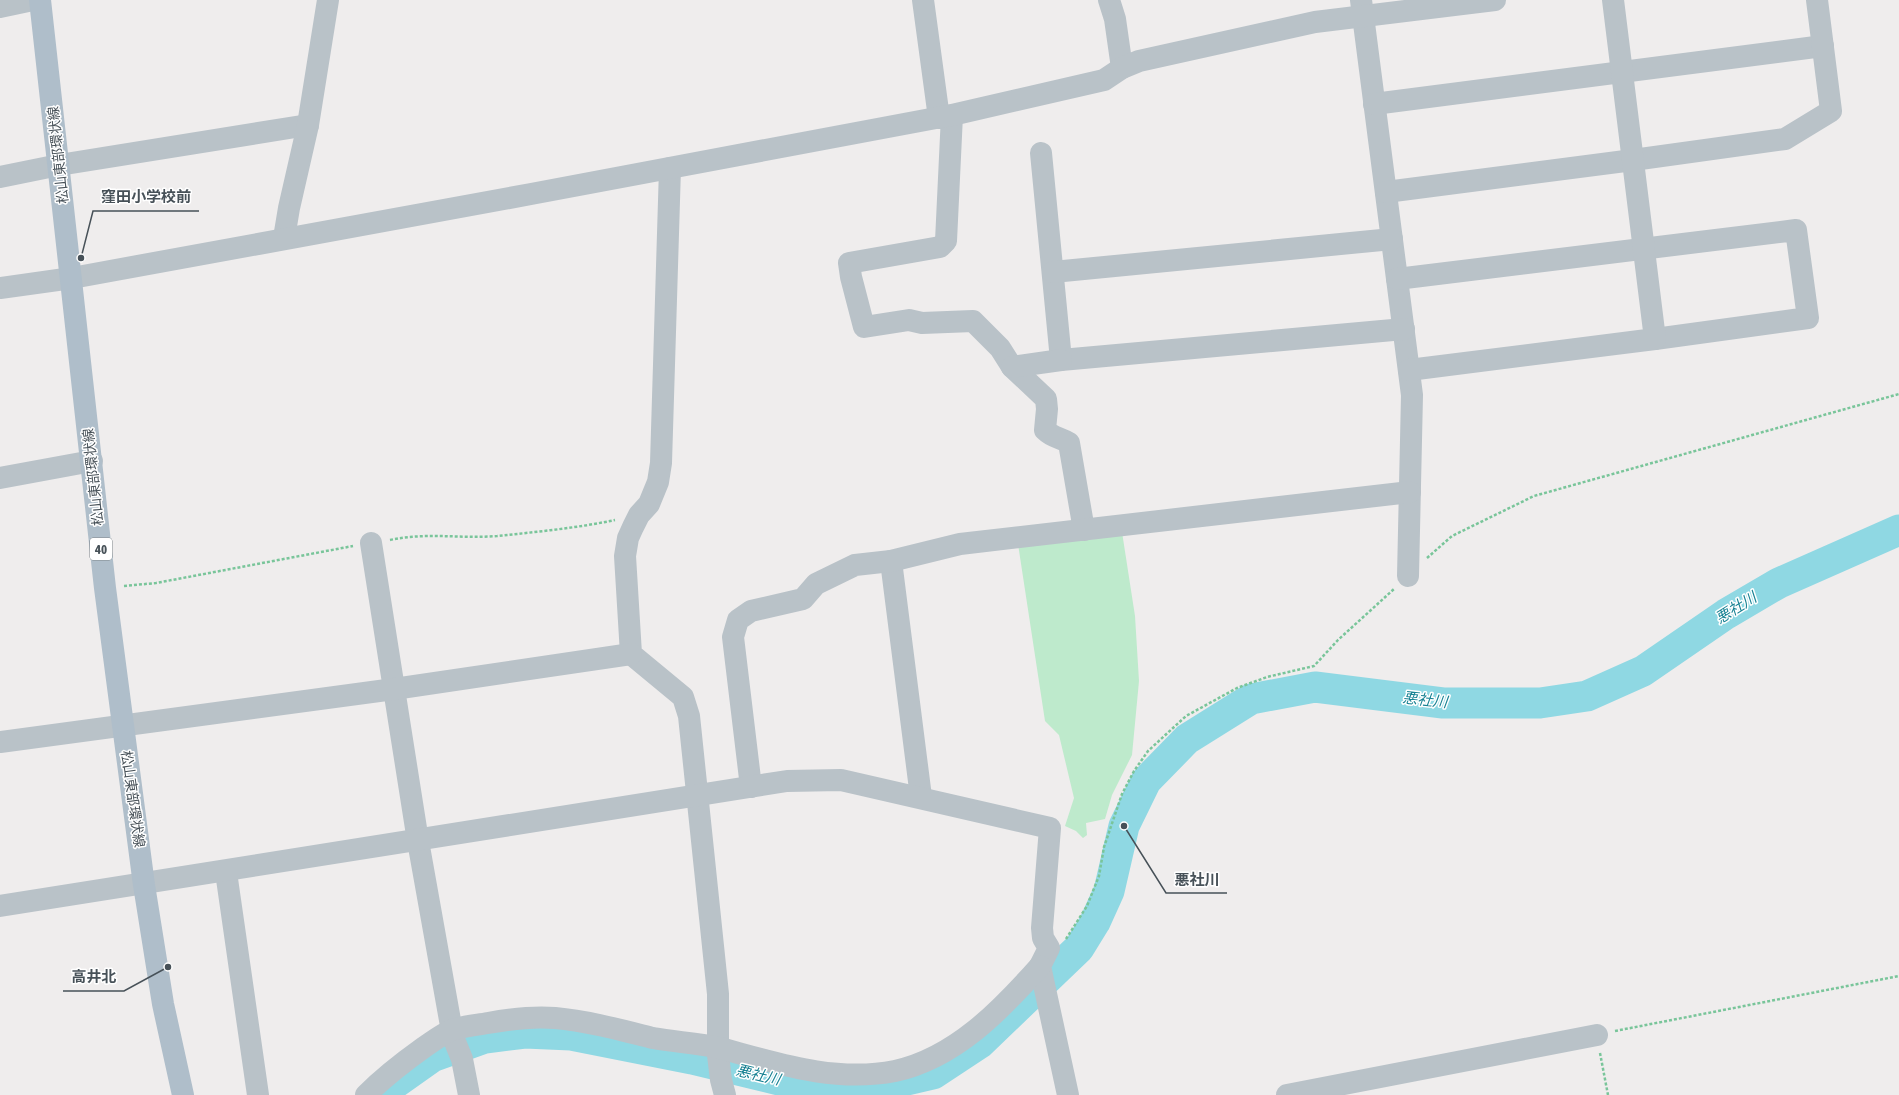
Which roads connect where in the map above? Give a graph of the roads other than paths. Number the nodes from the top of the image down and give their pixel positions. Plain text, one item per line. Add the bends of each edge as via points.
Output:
1 (33, 0) edge
2 (40, 0) edge
3 (328, 0) edge
4 (923, 0) edge
5 (1108, 0) edge
6 (1494, 0) edge
7 (1613, 0) edge
8 (1817, 0) edge
9 (0, 7) edge
10 (1362, 9) edge
11 (1823, 46) junction
12 (1122, 68) junction
13 (1622, 73) junction
14 (1374, 104) junction
15 (946, 116) junction
16 (308, 125) junction
17 (1041, 153) dead end
18 (1633, 160) junction
19 (59, 165) junction
20 (670, 168) junction
21 (0, 177) edge
22 (1386, 192) junction
23 (284, 238) junction
24 (1392, 239) junction
25 (1643, 248) junction
26 (1053, 272) junction
27 (72, 278) junction
28 (1397, 279) junction
29 (0, 288) edge
30 (1404, 329) junction
31 (1655, 339) junction
32 (1061, 360) junction
33 (1012, 367) junction
34 (1409, 370) junction
35 (92, 461) junction
36 (0, 478) edge
37 (1410, 492) junction
38 (1084, 530) junction
39 (371, 543) dead end
40 (891, 562) junction
41 (1408, 576) road end
42 (631, 654) junction
43 (394, 689) junction
44 (123, 725) junction
45 (0, 742) edge
46 (750, 787) junction
47 (698, 796) junction
48 (921, 797) junction
49 (418, 841) junction
50 (226, 872) junction
51 (144, 884) junction
52 (0, 906) edge
53 (1043, 962) junction
54 (452, 1034) junction
55 (1597, 1035) road end
56 (718, 1051) junction
57 (723, 1087) edge
58 (183, 1095) edge
59 (258, 1095) edge
60 (366, 1095) edge
61 (469, 1095) edge
62 (1068, 1095) edge
63 (1287, 1095) edge

1 - 9 street
2 - 19 main road, 松山東部環状線 / 40
3 - 16 street
4 - 15 street
5 - 12 street via 1115,19
6 - 10 street
7 - 13 street
8 - 11 street
10 - 12 street via 1139,61
10 - 14 street
11 - 13 street
11 - 18 street via 1832,111 1785,138
12 - 15 street via 1104,80
13 - 14 street
13 - 18 street
14 - 22 street
15 - 20 street
15 - 33 street via 946,241 940,247 850,263 864,327 909,320 922,323 973,321 1000,348
16 - 19 street
16 - 23 street via 288,208
17 - 26 street
18 - 22 street
18 - 25 street
19 - 21 street
19 - 27 main road, 松山東部環状線 / 40
20 - 23 street
20 - 42 street via 661,463 658,482 649,504 639,515 628,538 625,556
22 - 24 street
23 - 27 street
24 - 26 street
24 - 28 street
25 - 28 street
25 - 31 street
25 - 31 street via 1796,230 1808,318
26 - 32 street
27 - 29 street
27 - 35 main road, 松山東部環状線 / 40
28 - 30 street
30 - 32 street
30 - 34 street
31 - 34 street
32 - 33 street
33 - 38 street via 1046,399 1045,430 1052,437 1062,438 1069,443
34 - 37 street via 1412,395
35 - 36 street
35 - 44 main road, 松山東部環状線 / 40
37 - 38 street
37 - 41 street
38 - 40 street via 960,544
39 - 43 street
40 - 46 street via 856,565 816,584 803,599 751,611 738,620 733,637
40 - 48 street
42 - 43 street
42 - 47 street via 683,697 689,716
43 - 44 street
43 - 49 street
44 - 45 street
44 - 51 main road, 松山東部環状線 / 40
46 - 47 street
46 - 48 street via 787,781 841,780
47 - 49 street
47 - 56 street via 718,994
48 - 53 street via 1050,828 1042,928
49 - 50 street
49 - 54 street
50 - 51 street
50 - 59 street
51 - 52 street
51 - 58 main road, 松山東部環状線 / 40 via 163,1004
53 - 56 street via 995,1014 961,1042 929,1060 895,1071 855,1075 810,1071
53 - 62 street
54 - 56 street via 516,1018 554,1018
54 - 60 street via 388,1073
54 - 61 street via 462,1059
55 - 63 street
56 - 57 street

